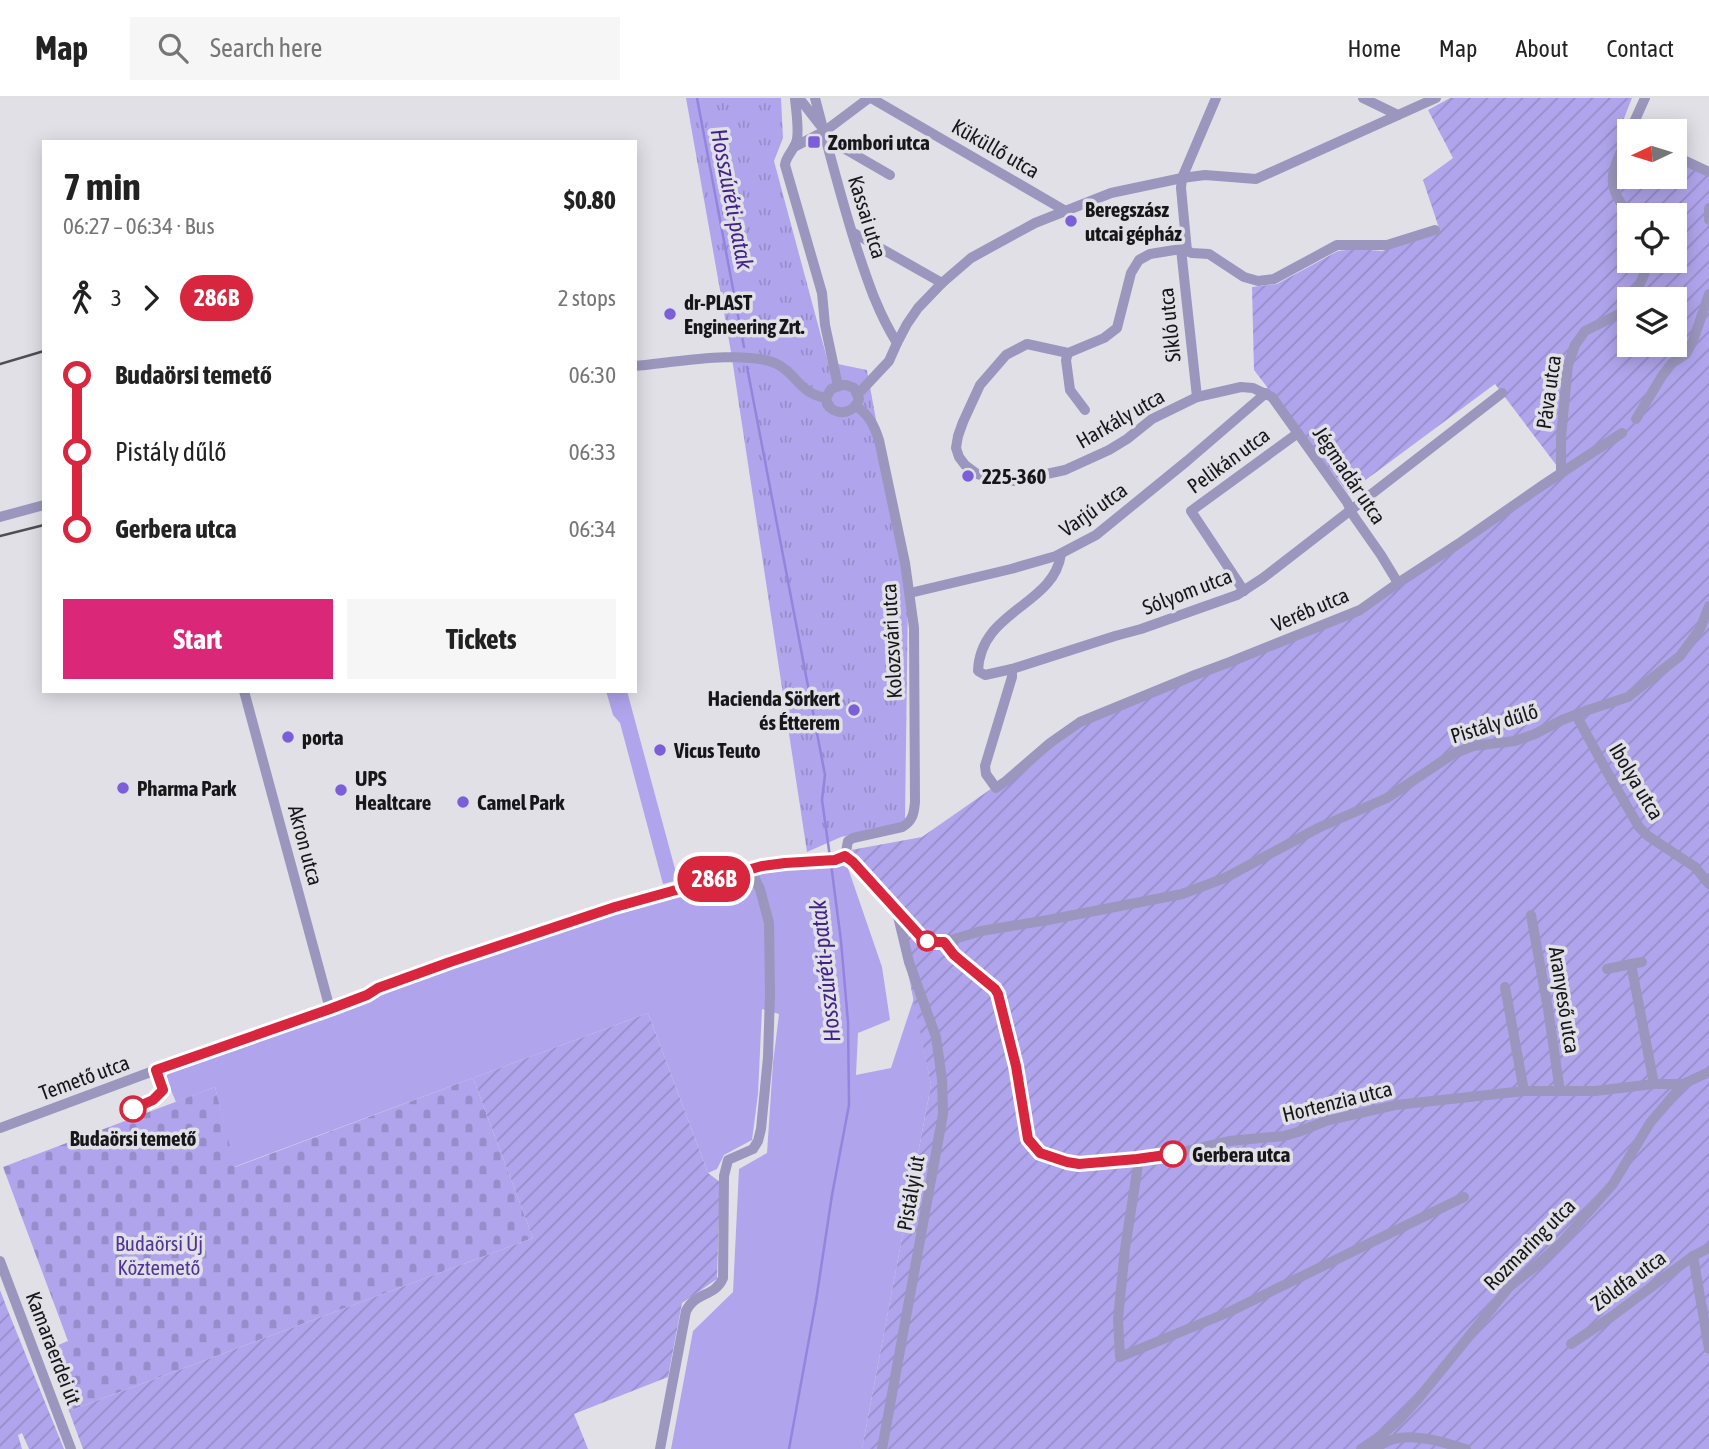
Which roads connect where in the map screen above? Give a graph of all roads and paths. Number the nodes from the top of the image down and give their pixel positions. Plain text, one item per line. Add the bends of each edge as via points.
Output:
1 (797, 98) edge
2 (815, 98) edge
3 (870, 98) edge
4 (1216, 98) edge
5 (1363, 98) edge
6 (1436, 98) edge
7 (1644, 98) edge
8 (1398, 115) junction
9 (1635, 119) edge
10 (825, 135) junction
11 (794, 147) junction
12 (1687, 162) edge
13 (1617, 163) edge
14 (1709, 172) edge
15 (890, 175) dead end
16 (1182, 178) junction
17 (1620, 203) edge
18 (1709, 208) edge
19 (1064, 210) junction
20 (1709, 220) edge
21 (1435, 230) dead end
22 (852, 232) junction
23 (1184, 250) junction
24 (942, 283) junction
25 (1709, 294) edge
26 (1617, 315) edge
27 (897, 343) junction
28 (1068, 353) junction
29 (637, 366) edge
30 (880, 372) junction
31 (838, 386) junction
32 (850, 386) junction
33 (1266, 393) junction
34 (1502, 393) dead end
35 (859, 394) junction
36 (1196, 397) junction
37 (826, 398) junction
38 (856, 406) junction
39 (1085, 410) dead end
40 (1636, 419) dead end
41 (1298, 433) junction
42 (1622, 433) dead end
43 (1561, 473) junction
44 (42, 506) edge
45 (1350, 510) junction
46 (1, 517) edge
47 (1061, 554) junction
48 (1398, 583) junction
49 (1244, 591) junction
50 (910, 593) junction
51 (1709, 606) edge
52 (1012, 669) junction
53 (245, 693) edge
54 (1576, 715) junction
55 (840, 858) junction
56 (750, 869) junction
57 (1709, 884) edge
58 (897, 912) junction
59 (1531, 915) dead end
60 (922, 938) junction
61 (944, 942) junction
62 (905, 947) junction
63 (1607, 969) dead end
64 (1505, 987) dead end
65 (330, 1009) junction
66 (1709, 1072) edge
67 (1654, 1084) junction
68 (1683, 1084) junction
69 (1524, 1091) junction
70 (1560, 1091) junction
71 (0, 1128) edge
72 (1137, 1159) junction
73 (1464, 1198) dead end
74 (1709, 1248) edge
75 (1693, 1256) junction
76 (0, 1261) edge
77 (1571, 1344) dead end
78 (1709, 1349) edge
79 (71, 1449) edge
80 (660, 1449) edge
81 (882, 1449) edge
82 (1361, 1449) edge
83 (1374, 1449) edge
84 (1465, 1449) edge

1 - 10 street
1 - 11 street
2 - 10 street, Kassai utca
3 - 10 street
3 - 19 street, Küküllő utca
4 - 16 street
5 - 8 street
6 - 8 street
7 - 9 street
8 - 16 street via 1256,179
10 - 11 street
10 - 15 street
10 - 22 street, Kassai utca
11 - 31 street via 785,165 822,293
12 - 14 street
13 - 17 street via 1611,178
16 - 19 street via 1111,193
16 - 23 street
18 - 20 street
19 - 24 street via 986,248
21 - 23 street via 1387,245 1337,245 1274,279 1258,281 1209,254
22 - 24 street
22 - 27 street, Kassai utca via 874,299
23 - 28 street via 1139,260 1131,273 1117,328
23 - 36 street, Sikló utca
24 - 27 street via 918,308
25 - 40 street via 1686,354 1662,376
26 - 43 street, Páva utca via 1585,331 1575,345 1568,365
27 - 30 street
28 - 36 street, Harkály utca via 1027,344 1006,355 980,385 962,422 957,448 965,465 995,480 1014,481 1065,470 1109,450 1152,419
28 - 39 street, Harkály utca via 1070,390
29 - 37 street via 758,359 779,365 806,391
30 - 32 street
30 - 35 street
31 - 32 street
31 - 37 street
32 - 35 street
33 - 36 street, Harkály utca via 1241,387
33 - 41 street, Jégmadár utca
33 - 47 street, Varjú utca via 1096,535
34 - 45 street, Sólyom utca
35 - 38 street
37 - 38 street via 828,407 838,413
38 - 50 street, Kolozsvári utca via 875,426
41 - 45 street, Jégmadár utca
41 - 49 street, Pelikán utca via 1191,510
42 - 43 street, Veréb utca
43 - 48 street, Veréb utca
44 - 46 street
45 - 48 street, Jégmadár utca
45 - 49 street, Sólyom utca
47 - 50 street, Varjú utca
47 - 52 street, Sólyom utca via 1060,566 1047,585 1006,617 979,658 978,671 985,675
48 - 52 street, Veréb utca via 1360,610 1080,722 996,788 985,766
49 - 52 street, Sólyom utca
50 - 55 street, Kolozsvári utca via 915,810 910,823 848,841
51 - 54 street, Pistály dűlő via 1680,656 1628,697
53 - 65 street, Akron utca
54 - 57 street, Ibolya utca via 1639,827 1695,867
54 - 61 street, Pistály dűlő via 1515,741 1453,754 1387,798 1211,884 1182,894
55 - 56 street, Temető utca
55 - 58 street via 853,862
56 - 65 street, Temető utca via 577,919
56 - 80 street via 762,895 770,932 768,1057 760,1136 753,1149 730,1158 725,1165 723,1278 718,1287 693,1300 686,1311
58 - 60 street
58 - 62 street, Pistályi út
59 - 70 street, Aranyeső utca
60 - 61 street
60 - 62 street
61 - 72 street, Hortenzia utca via 998,994 1028,1139 1035,1149 1073,1164
62 - 81 street, Pistályi út via 936,1037 943,1114
63 - 67 street via 1637,963
64 - 69 street
65 - 71 street, Temető utca
66 - 68 street
67 - 68 street, Hortenzia utca
67 - 70 street, Hortenzia utca
68 - 82 street, Rozmaring utca via 1650,1124 1613,1184 1561,1243 1509,1287 1396,1423
69 - 70 street, Hortenzia utca
69 - 72 street, Hortenzia utca via 1396,1105 1284,1136 1229,1141
72 - 73 street via 1118,1319 1120,1357 1242,1306
74 - 75 street, Zöldfa utca
75 - 77 street, Zöldfa utca
75 - 78 street
76 - 79 street, Kamaraerdei út
83 - 84 street via 1393,1439 1418,1438

